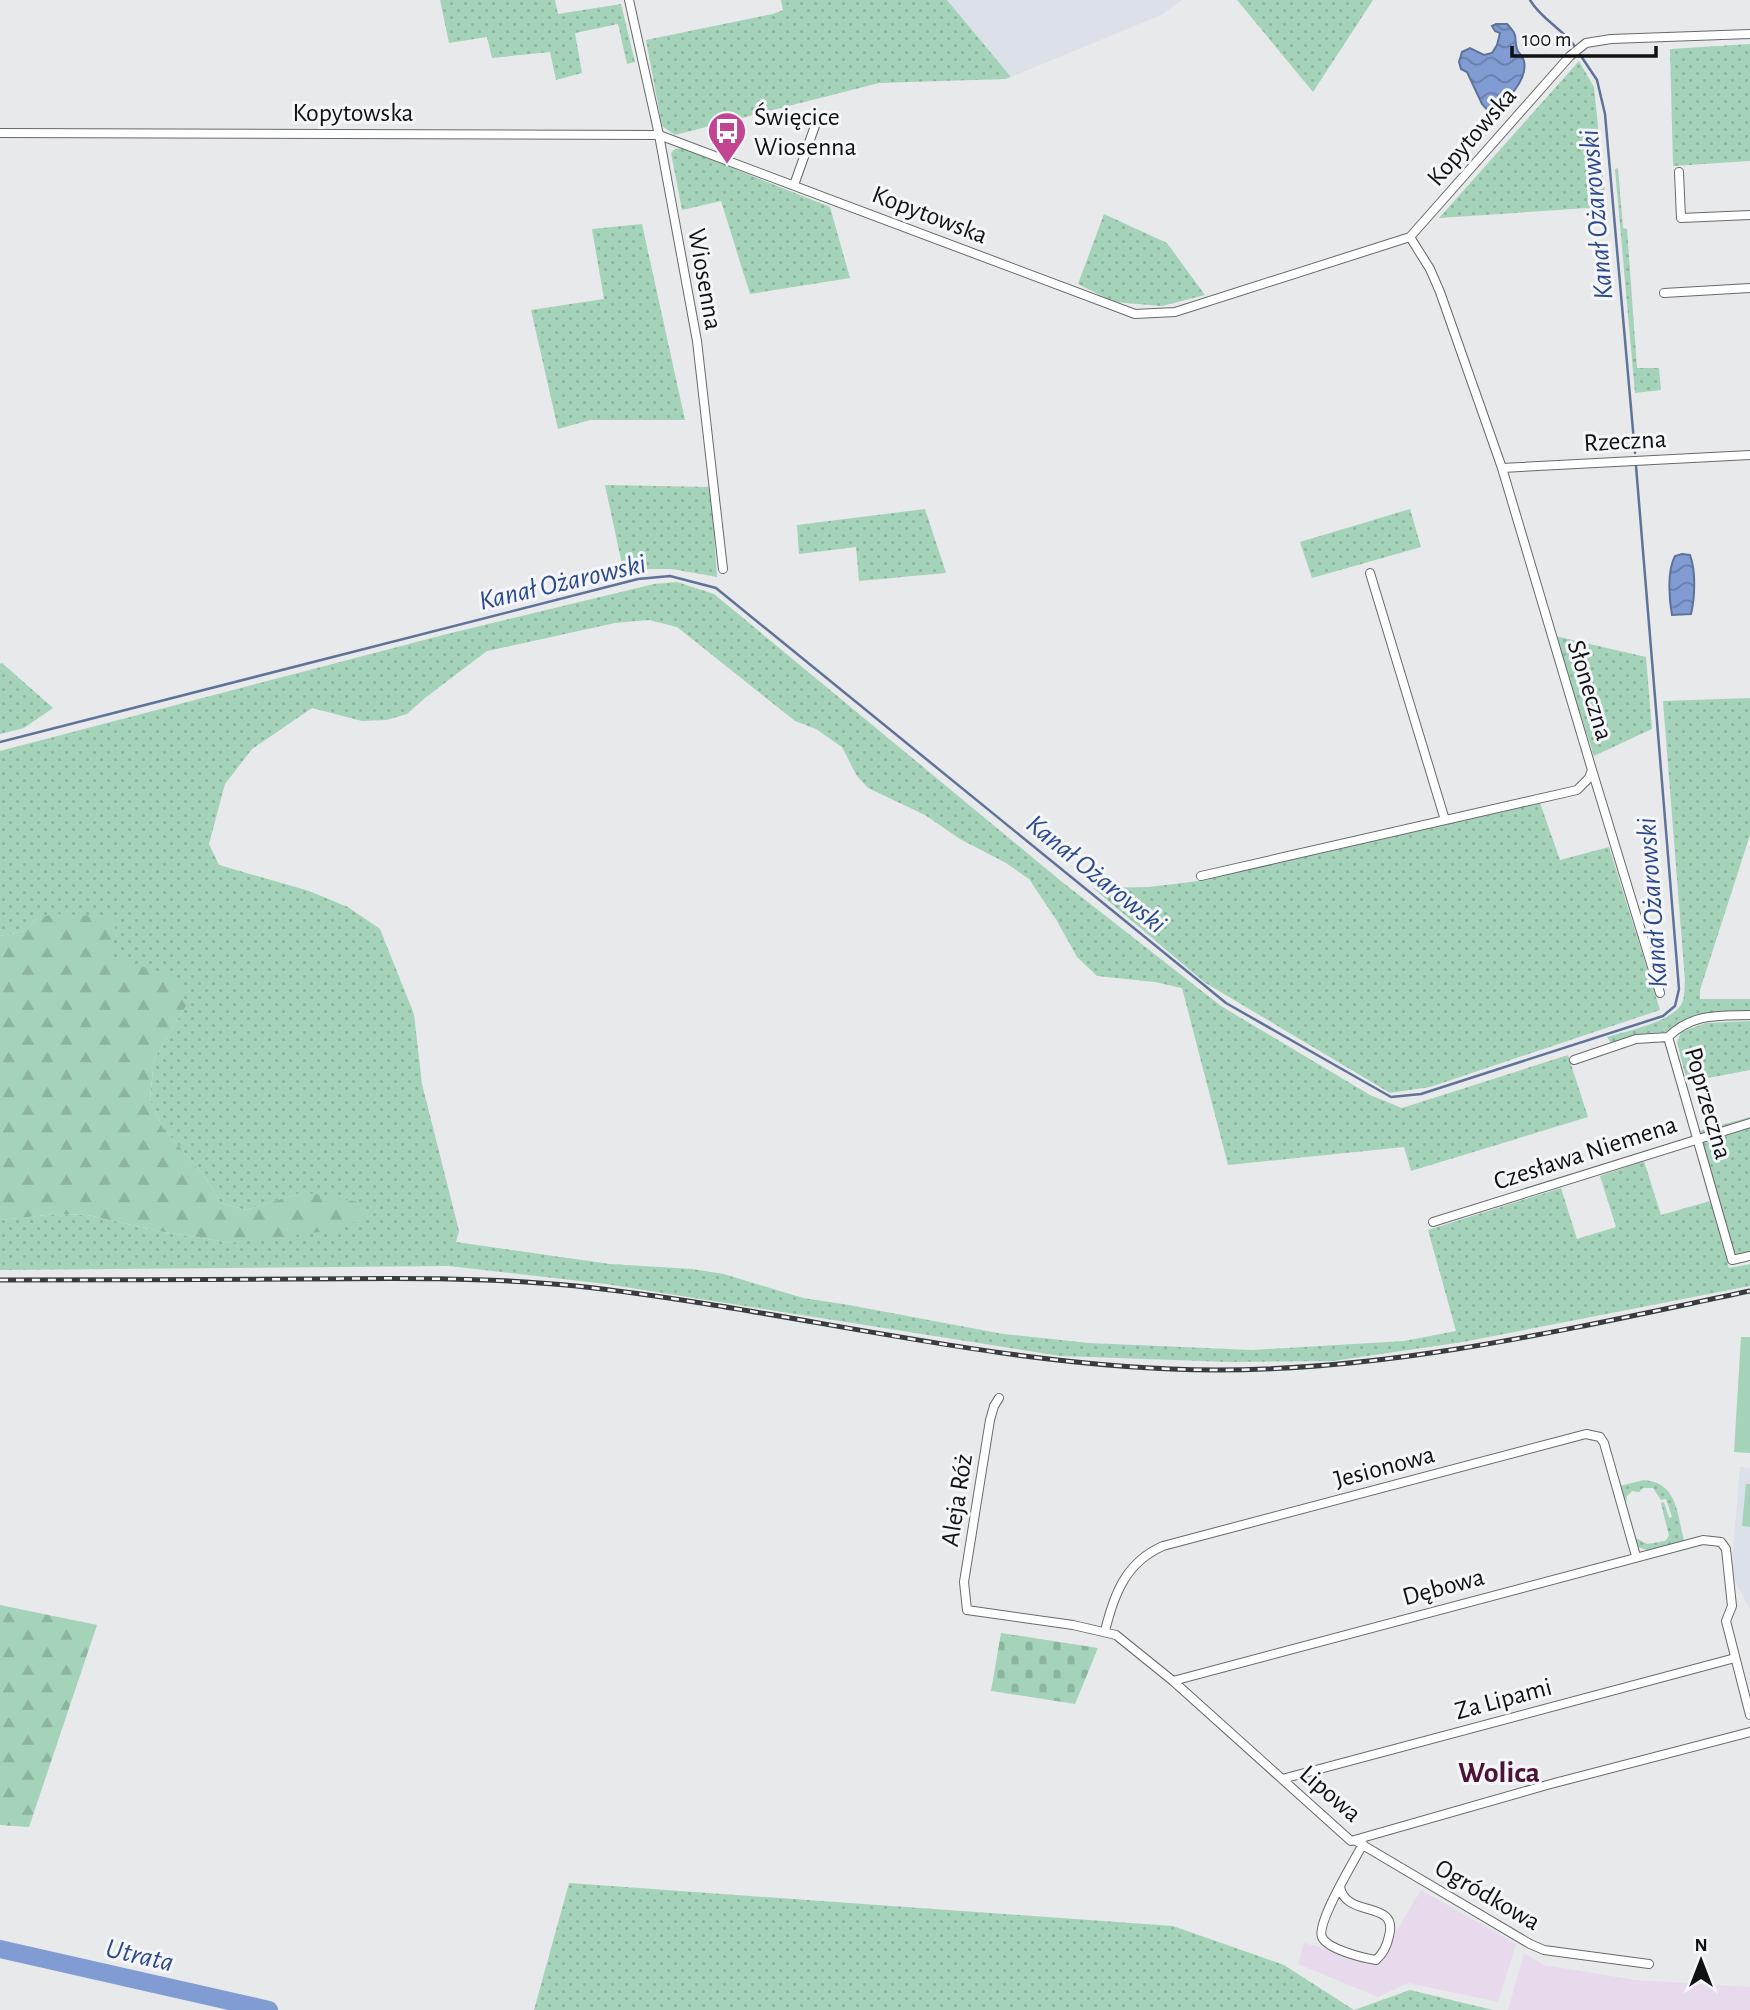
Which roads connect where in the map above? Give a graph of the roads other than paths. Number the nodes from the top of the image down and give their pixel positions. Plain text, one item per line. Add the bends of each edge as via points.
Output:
1 (629, 0) edge
2 (1750, 34) edge
3 (816, 123) dead end
4 (0, 133) edge
5 (659, 135) junction
6 (1679, 172) dead end
7 (794, 185) junction
8 (1750, 215) edge
9 (1410, 237) junction
10 (1750, 288) edge
11 (1664, 293) dead end
12 (1750, 455) edge
13 (1502, 468) junction
14 (723, 569) dead end
15 (1370, 573) dead end
16 (1592, 770) junction
17 (1445, 820) junction
18 (1201, 876) dead end
19 (1660, 992) dead end
20 (1750, 1015) edge
21 (1668, 1037) junction
22 (1574, 1060) dead end
23 (1750, 1123) edge
24 (1697, 1138) junction
25 (1433, 1223) dead end
26 (1750, 1256) edge
27 (999, 1398) dead end
28 (1636, 1556) junction
29 (967, 1611) joint
30 (1105, 1631) junction
31 (1735, 1658) junction
32 (1173, 1681) junction
33 (1750, 1715) edge
34 (1750, 1732) edge
35 (1282, 1779) junction
36 (1359, 1842) junction
37 (1340, 1887) junction
38 (1649, 1964) dead end

1 - 5 street, Wiosenna
2 - 9 street, Kopytowska via 1586,43
3 - 7 street
4 - 5 street, Kopytowska
5 - 7 street, Kopytowska
5 - 14 street, Wiosenna via 697,341
6 - 8 street via 1681,218
7 - 9 street, Kopytowska via 1135,314 1175,312
9 - 13 street, Słoneczna via 1440,292
10 - 11 street
12 - 13 street, Rzeczna
13 - 16 street, Słoneczna
15 - 17 street
16 - 17 street, Słoneczna via 1577,790
16 - 19 street
17 - 18 street, Słoneczna
20 - 21 street via 1703,1017
21 - 22 street via 1636,1039
21 - 24 street, Poprzeczna
23 - 24 street, Czesława Niemena
24 - 25 street, Czesława Niemena
24 - 26 street, Poprzeczna via 1732,1260
27 - 29 street, Aleja Róż via 990,1420 964,1582
28 - 30 street, Jesionowa via 1605,1443 1586,1434 1163,1546 1129,1571
28 - 31 street, Dębowa via 1703,1539 1725,1545 1732,1606 1726,1621
28 - 32 street, Dębowa
29 - 30 street, Lipowa
30 - 32 street, Lipowa
31 - 33 street
31 - 35 street, Za Lipami
32 - 35 street, Lipowa
34 - 36 street, Lipowa
35 - 36 street, Lipowa via 1351,1841
36 - 37 street
36 - 38 street, Ogródkowa via 1537,1947
37 - 37 street via 1322,1922 1322,1938 1328,1945 1376,1960 1386,1947 1390,1920 1349,1904

